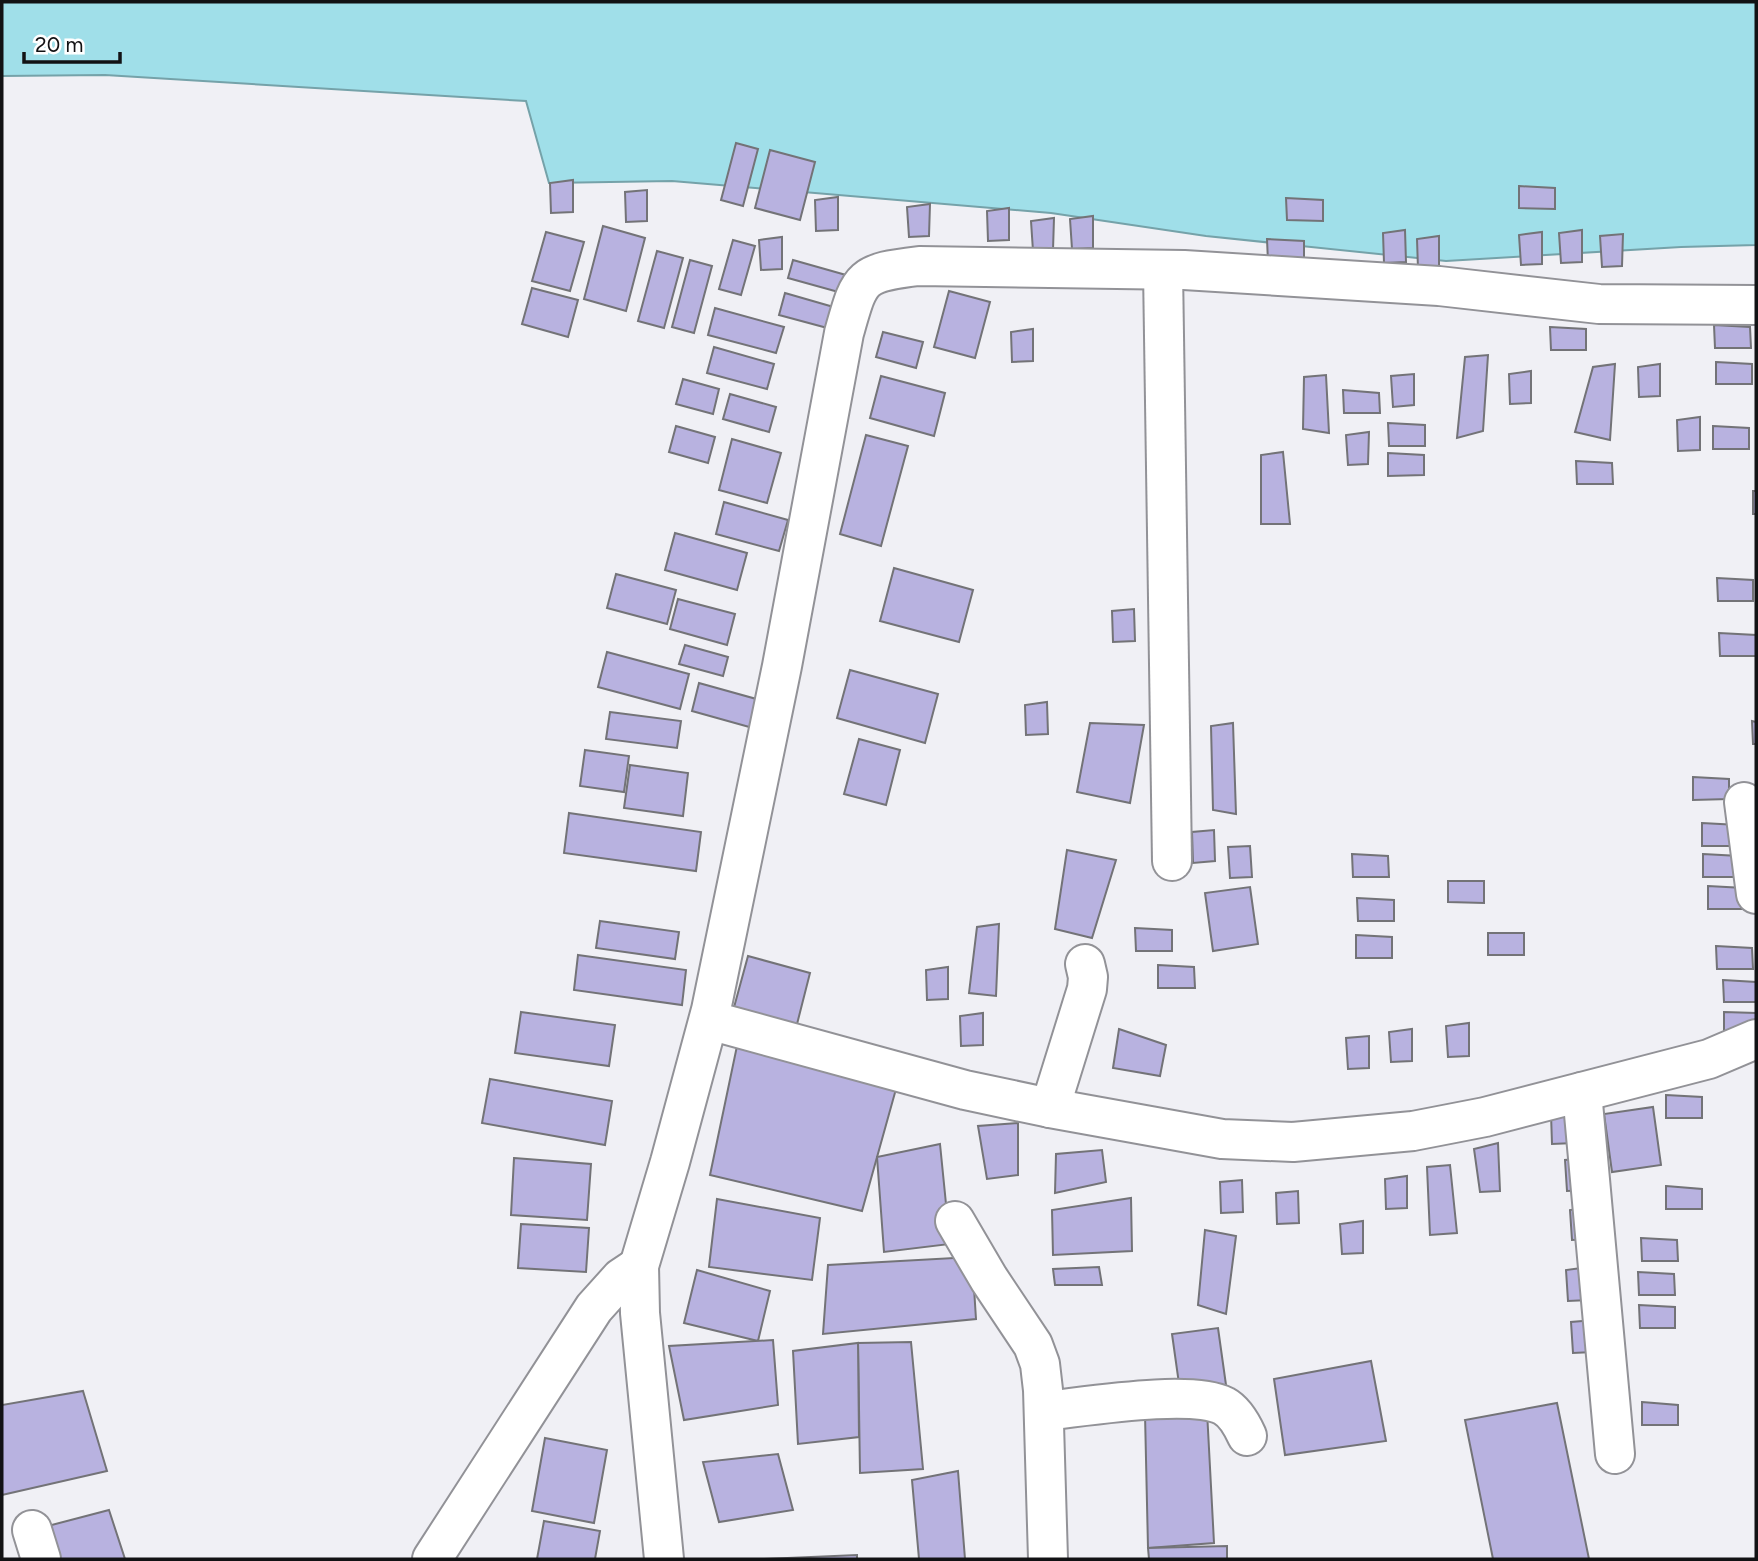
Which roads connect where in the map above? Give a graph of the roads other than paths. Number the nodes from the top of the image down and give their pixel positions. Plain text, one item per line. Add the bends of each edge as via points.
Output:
1 (1163, 270) junction
2 (1756, 305) edge
3 (1744, 802) dead end
4 (1172, 861) dead end
5 (1756, 894) edge
6 (1085, 964) dead end
7 (709, 1020) junction
8 (1756, 1039) edge
9 (1582, 1092) junction
10 (1050, 1108) junction
11 (955, 1221) dead end
12 (639, 1266) junction
13 (1044, 1411) junction
14 (1247, 1436) dead end
15 (1615, 1454) dead end
16 (432, 1559) edge
17 (664, 1559) edge
18 (1048, 1559) edge

1 - 2 street via 1439,286 1583,303
1 - 4 street
1 - 7 street via 919,266 882,270 865,278 844,333
3 - 5 street
6 - 10 street via 1087,989
7 - 10 street via 965,1090
7 - 12 street
8 - 9 street via 1709,1059
9 - 10 street via 1413,1131 1293,1142 1223,1139
9 - 15 street
11 - 13 street via 1033,1345 1040,1364
12 - 16 street via 621,1278 594,1308
12 - 17 street
13 - 14 street via 1172,1399 1202,1401 1225,1407
13 - 18 street

